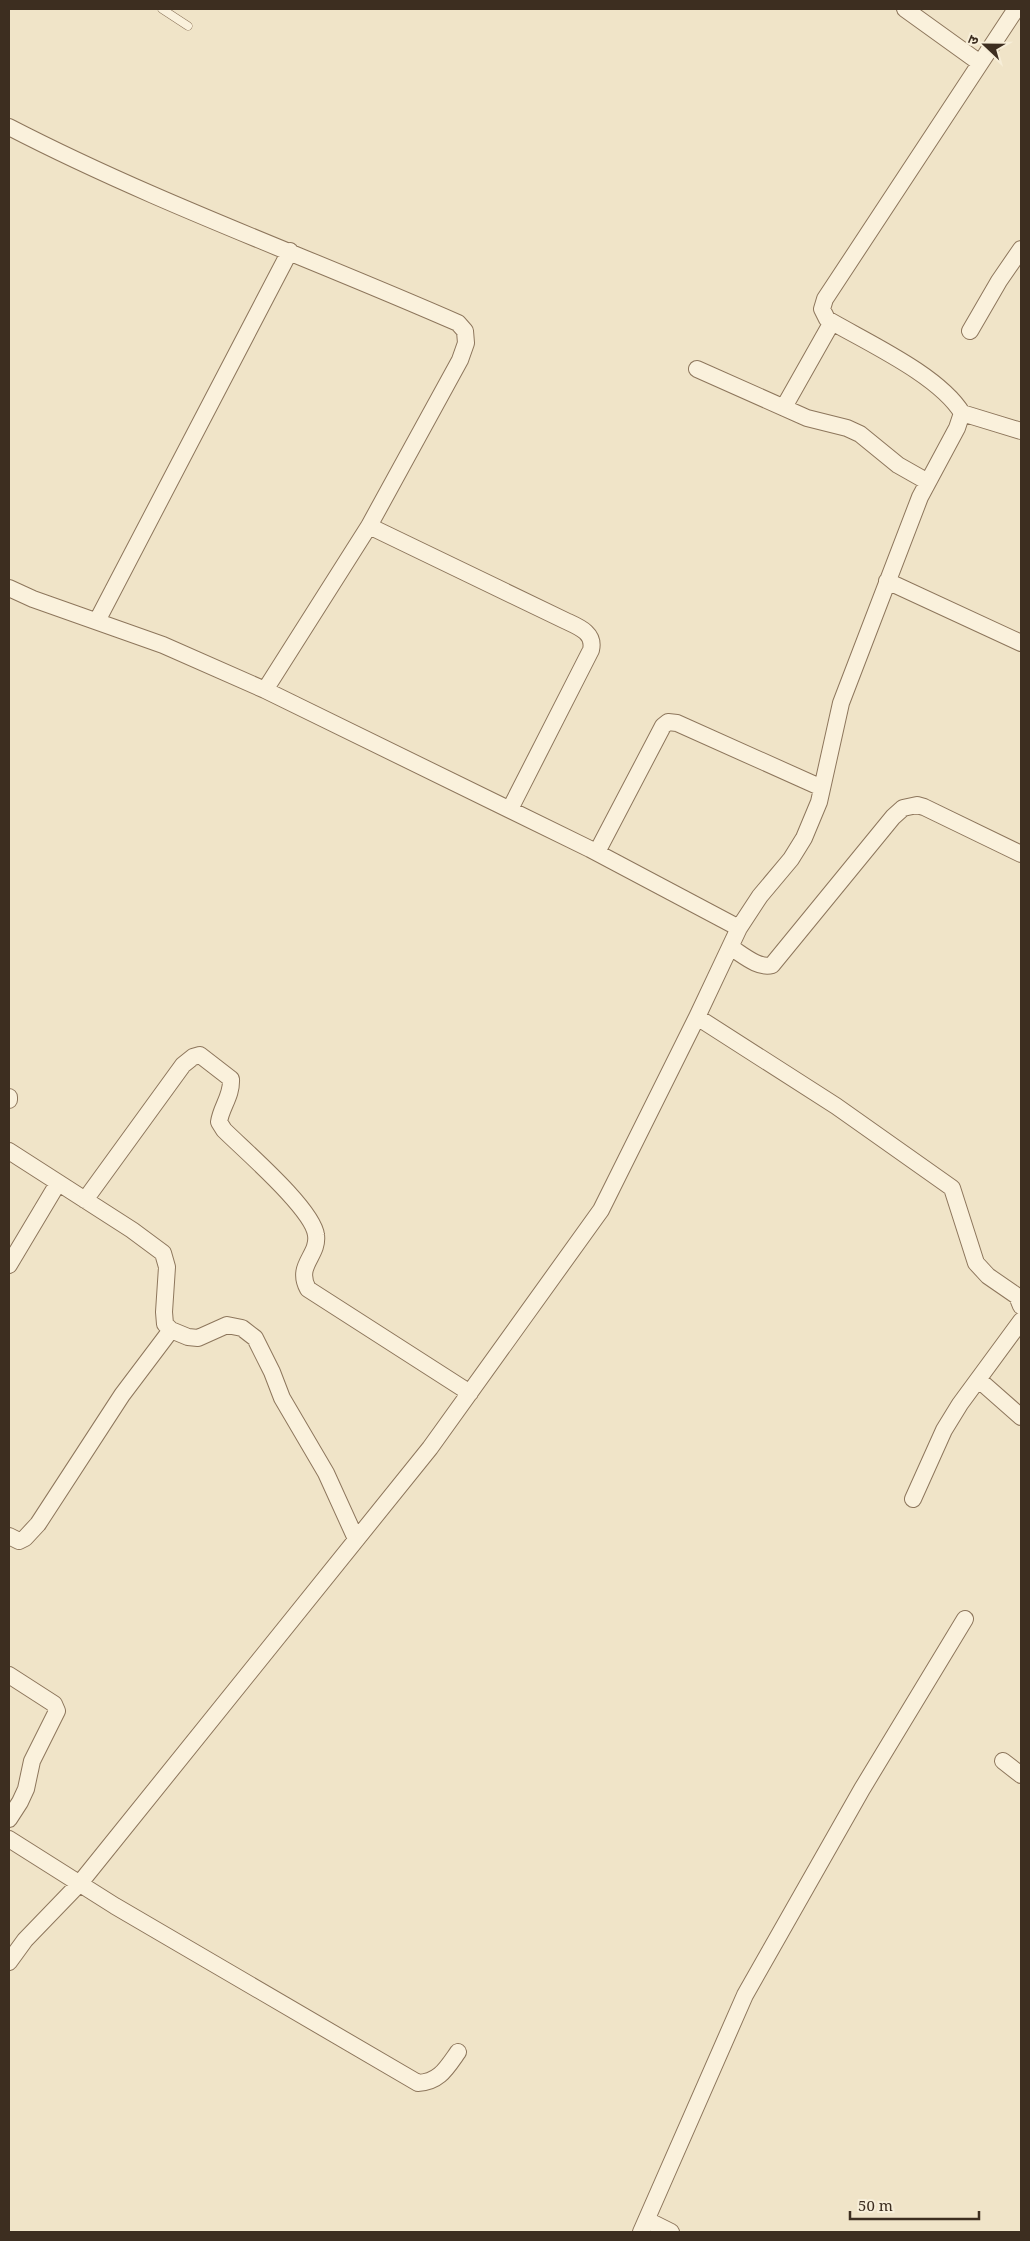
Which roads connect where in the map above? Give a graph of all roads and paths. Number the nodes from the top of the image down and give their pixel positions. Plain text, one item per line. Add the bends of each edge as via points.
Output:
1 (162, 9) edge
2 (905, 9) edge
3 (1011, 11) edge
4 (188, 26) dead end
5 (980, 62) junction
6 (9, 127) edge
7 (1021, 249) edge
8 (290, 251) junction
9 (832, 322) junction
10 (970, 331) dead end
11 (697, 369) dead end
12 (784, 407) junction
13 (962, 413) junction
14 (1021, 431) edge
15 (928, 482) junction
16 (369, 526) junction
17 (888, 581) junction
18 (9, 588) edge
19 (97, 621) junction
20 (1021, 643) edge
21 (265, 690) junction
22 (822, 788) junction
23 (510, 809) junction
24 (597, 852) junction
25 (1021, 854) edge
26 (739, 928) junction
27 (730, 947) junction
28 (697, 1017) junction
29 (9, 1151) edge
30 (58, 1183) junction
31 (85, 1200) junction
32 (9, 1265) edge
33 (1021, 1306) edge
34 (1021, 1321) edge
35 (171, 1330) junction
36 (979, 1380) junction
37 (470, 1393) junction
38 (1021, 1417) edge
39 (912, 1499) dead end
40 (9, 1536) edge
41 (356, 1539) junction
42 (966, 1619) dead end
43 (9, 1676) edge
44 (1002, 1761) dead end
45 (1021, 1775) edge
46 (9, 1819) edge
47 (9, 1838) edge
48 (80, 1883) junction
49 (9, 1962) edge
50 (458, 2052) dead end
51 (644, 2226) edge
52 (671, 2232) edge

1 - 4 lane
2 - 5 street
3 - 5 street
5 - 9 street via 825,299 822,309
6 - 8 street via 204,217
7 - 10 street
8 - 16 street via 458,322 466,331 460,360
8 - 19 street
9 - 12 street
9 - 13 street via 933,380
11 - 12 street
12 - 15 street via 807,418 860,434 898,465
13 - 14 street
13 - 15 street
15 - 17 street
16 - 21 street
16 - 23 street via 590,635 591,650
17 - 20 street
17 - 22 street via 841,703
18 - 19 street
19 - 21 street
21 - 23 street
22 - 24 street via 677,723 668,722
22 - 26 street via 804,838
23 - 24 street
24 - 26 street
25 - 27 street via 924,807 903,808 772,965 758,964
26 - 27 street
27 - 28 street
28 - 33 street via 836,1106 952,1188 976,1263 988,1276 1017,1296
28 - 37 street via 600,1210
29 - 30 street
30 - 31 street
30 - 32 street
31 - 35 street via 163,1253 167,1267 165,1324
31 - 37 street via 183,1065 200,1055 231,1080 232,1091 221,1110 219,1122 224,1130 311,1222 316,1235 315,1247 304,1274 308,1289
34 - 36 street
35 - 40 street via 122,1396 38,1524 19,1541
35 - 41 street via 198,1338 226,1325 242,1328 255,1338 282,1398 326,1473
36 - 38 street
36 - 39 street via 944,1430
37 - 41 street
41 - 48 street
42 - 51 street via 862,1789 745,1995
43 - 46 street via 54,1704 57,1711 34,1756 20,1802
44 - 45 street
47 - 48 street
48 - 49 street via 25,1940
48 - 50 street via 418,2083 434,2080 443,2074
51 - 52 street

